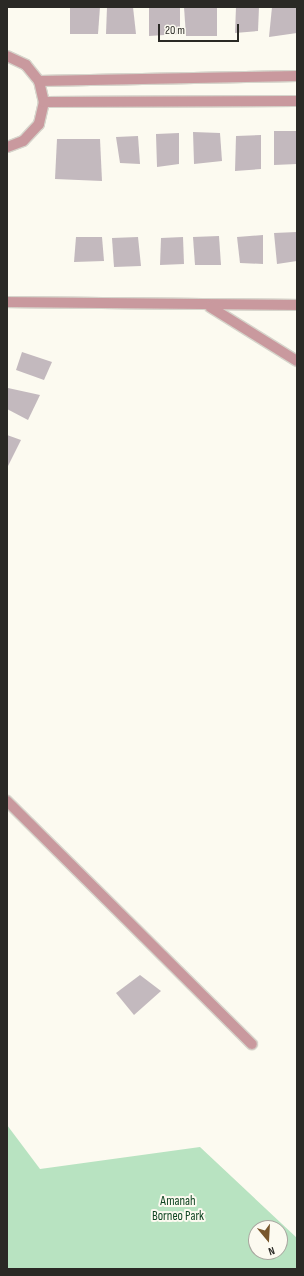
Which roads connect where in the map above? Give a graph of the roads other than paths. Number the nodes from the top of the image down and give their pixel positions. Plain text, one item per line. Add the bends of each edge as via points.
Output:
1 (7, 56) edge
2 (297, 76) edge
3 (39, 81) junction
4 (297, 101) edge
5 (44, 102) junction
6 (7, 147) edge
7 (7, 302) edge
8 (210, 306) junction
9 (297, 306) edge
10 (297, 361) edge
11 (7, 801) edge
12 (252, 1044) dead end

1 - 3 street via 26,65
2 - 3 street
3 - 5 street
4 - 5 street
5 - 6 street via 39,124 23,141
7 - 8 street
8 - 9 street
8 - 10 street
11 - 12 street

